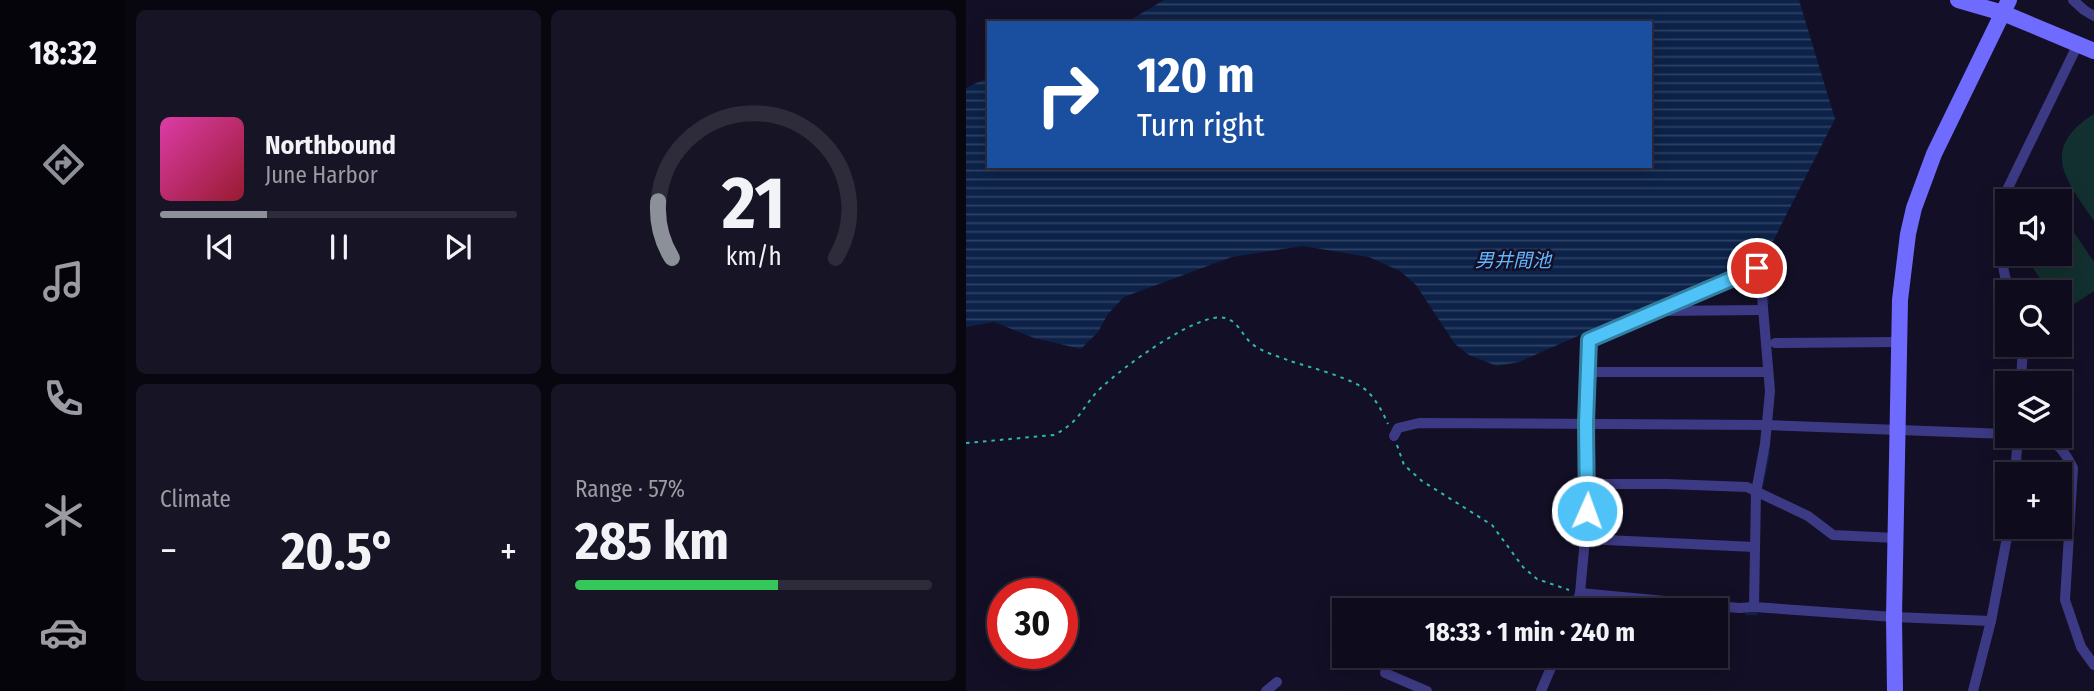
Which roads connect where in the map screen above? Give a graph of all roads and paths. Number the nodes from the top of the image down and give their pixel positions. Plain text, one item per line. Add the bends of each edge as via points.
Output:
1 (1958, 0) edge
2 (2073, 0) edge
3 (2006, 6) edge
4 (2094, 16) edge
5 (2078, 44) junction
6 (2094, 51) edge
7 (2006, 280) edge
8 (1763, 310) junction
9 (1653, 311) junction
10 (1775, 342) dead end
11 (1899, 342) junction
12 (1588, 372) junction
13 (1767, 372) junction
14 (1586, 423) junction
15 (1767, 425) junction
16 (1898, 430) junction
17 (1995, 434) edge
18 (1394, 436) junction
19 (966, 443) edge
20 (2062, 448) edge
21 (1588, 484) junction
22 (1756, 492) junction
23 (1896, 538) junction
24 (1585, 539) junction
25 (2007, 539) edge
26 (1754, 547) junction
27 (1580, 593) junction
28 (1578, 598) edge
29 (1754, 607) junction
30 (1894, 617) junction
31 (1991, 621) junction
32 (2094, 665) edge
33 (1551, 668) edge
34 (1385, 673) dead end
35 (1277, 682) dead end
36 (1266, 691) edge
37 (1427, 691) edge
38 (1541, 691) edge
39 (1895, 691) edge
40 (1973, 691) edge

1 - 3 street
2 - 4 street
3 - 5 street
3 - 11 street via 1934,154 1914,208 1902,273
5 - 6 street
5 - 7 street via 2006,192 2000,251
8 - 9 street
8 - 9 street via 1757,268
8 - 13 street
9 - 12 street via 1589,340
10 - 11 street
11 - 16 street
12 - 13 street
12 - 14 street
13 - 15 street
14 - 15 street
14 - 18 street via 1419,423 1398,428
14 - 21 street
15 - 16 street
15 - 22 street
16 - 17 street
16 - 23 street
18 - 19 path via 1380,408 1361,386 1252,344 1224,317 1197,323 1124,368 1099,389 1080,417 1054,435
18 - 27 path via 1404,465 1492,525 1522,567 1537,579
20 - 32 street via 2073,468 2065,600 2081,647
21 - 22 street via 1733,486
21 - 24 street
22 - 23 street via 1808,516 1833,535
22 - 26 street
23 - 30 street
24 - 26 street
24 - 27 street
25 - 31 street
26 - 29 street
27 - 28 street
27 - 29 street
29 - 30 street
30 - 31 street
30 - 39 street
31 - 40 street
33 - 38 street
34 - 37 street
35 - 36 street

